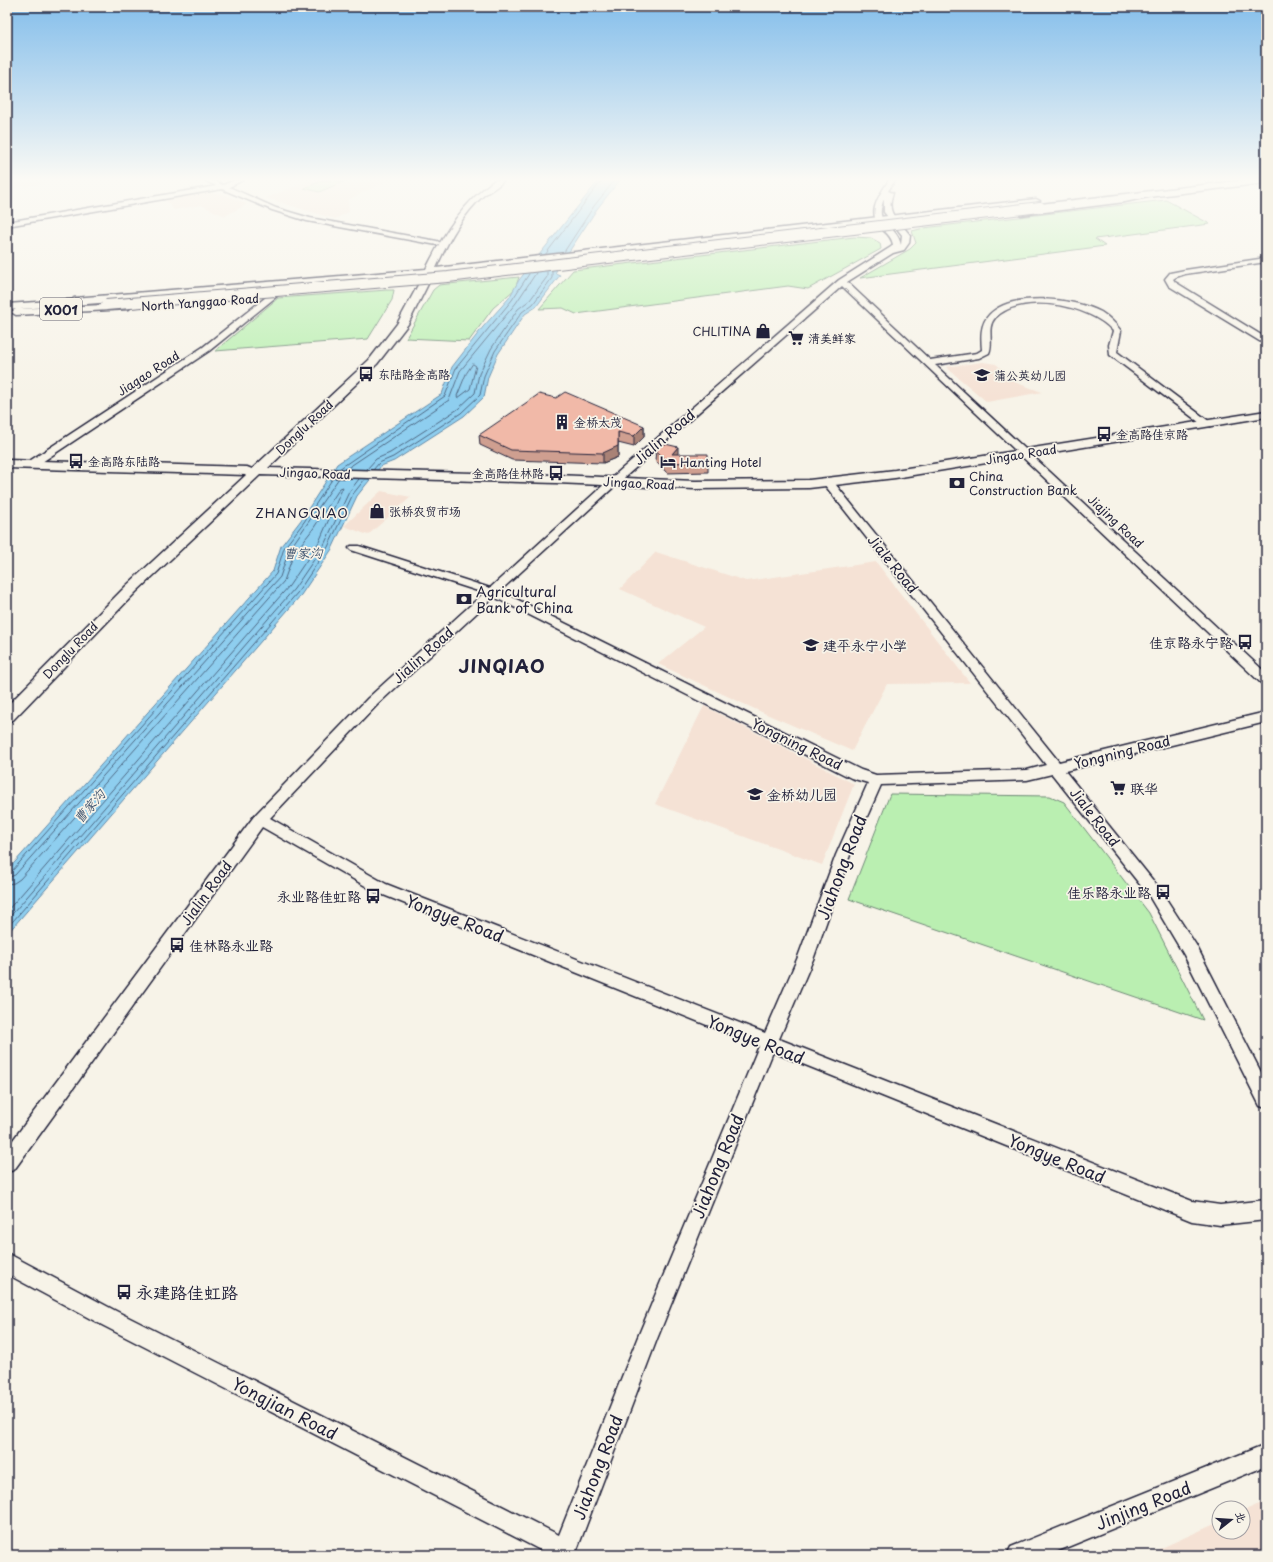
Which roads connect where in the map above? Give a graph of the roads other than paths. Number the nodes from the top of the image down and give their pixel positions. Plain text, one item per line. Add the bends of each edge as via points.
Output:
1 (433, 253) edge
2 (437, 253) edge
3 (631, 253) edge
4 (647, 253) edge
5 (648, 253) edge
6 (889, 253) edge
7 (578, 260) junction
8 (1266, 260) edge
9 (423, 277) junction
10 (841, 283) junction
11 (273, 296) junction
12 (12, 309) edge
13 (1266, 342) edge
14 (929, 363) junction
15 (1266, 414) edge
16 (1207, 424) junction
17 (1023, 453) junction
18 (7, 464) edge
19 (32, 464) junction
20 (252, 471) junction
21 (613, 482) junction
22 (828, 482) junction
23 (355, 548) dead end
24 (492, 592) junction
25 (1266, 680) edge
26 (7, 703) edge
27 (7, 716) edge
28 (1266, 717) edge
29 (1057, 768) junction
30 (876, 780) junction
31 (260, 819) junction
32 (768, 1044) junction
33 (1266, 1100) edge
34 (7, 1163) edge
35 (1266, 1210) edge
36 (7, 1263) edge
37 (1266, 1455) edge
38 (564, 1552) edge
39 (1019, 1555) edge

1 - 9 main road, Donglu Road
2 - 9 main road, Donglu Road
3 - 7 main road, North Yanggao Road / X001
4 - 7 main road, North Yanggao Road / X001
5 - 12 highway, North Yanggao Road / X001, bridge via 448,277
6 - 10 street, Jialin Road
7 - 9 main road, North Yanggao Road / X001 via 531,261
7 - 9 main road, North Yanggao Road / X001 via 521,272
8 - 13 street via 1177,274 1169,279 1172,284
9 - 11 main road, North Yanggao Road / X001
9 - 12 main road, North Yanggao Road / X001 via 108,296
9 - 20 main road, Donglu Road via 395,324 370,355
10 - 14 street, Jiajing Road
10 - 17 street, Jiajing Road
10 - 21 street, Jialin Road
11 - 12 main road, North Yanggao Road / X001 via 106,309
11 - 19 street, Jiagao Road via 206,349
14 - 16 street via 979,355 986,351 985,332 992,316 1004,307 1033,300 1048,301 1088,310 1107,319 1117,331 1113,353
14 - 17 street, Jiajing Road
15 - 16 main road, Jingao Road
16 - 17 main road, Jingao Road
17 - 22 main road, Jingao Road
17 - 25 street, Jiajing Road
18 - 19 main road, Jingao Road
19 - 20 main road, Jingao Road
20 - 21 main road, Jingao Road
20 - 26 main road, Donglu Road via 122,587
20 - 27 main road, Donglu Road via 131,589
21 - 22 main road, Jingao Road via 695,486
21 - 24 street, Jialin Road
22 - 29 street, Jiale Road
23 - 24 street, Yongning Road
24 - 30 street, Yongning Road via 856,774
24 - 31 street, Jialin Road via 373,701
28 - 29 street, Yongning Road
29 - 30 street, Yongning Road via 1005,777
29 - 33 street, Jiale Road via 1168,913 1190,950
30 - 32 street, Jiahong Road via 843,855 806,957
31 - 32 street, Yongye Road via 381,888
31 - 34 street, Jialin Road
32 - 35 street, Yongye Road via 1192,1211 1211,1216 1227,1216
32 - 38 street, Jiahong Road via 647,1339
36 - 38 street, Yongjian Road
37 - 39 street, Jinjing Road

